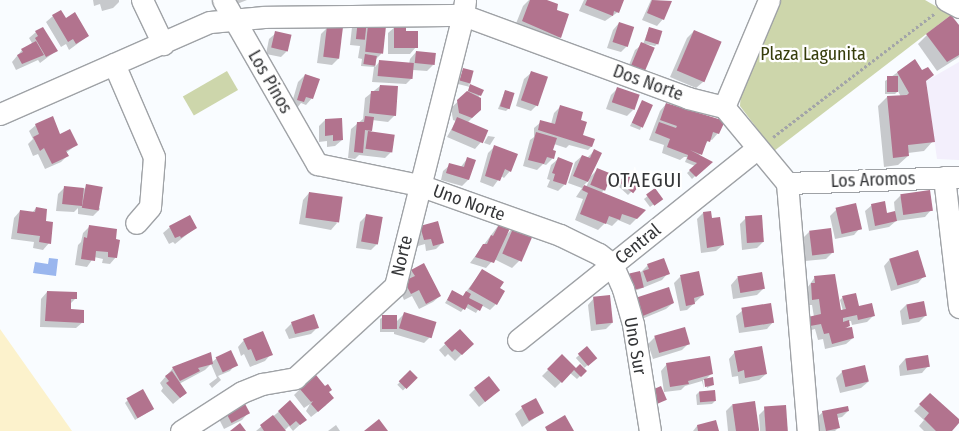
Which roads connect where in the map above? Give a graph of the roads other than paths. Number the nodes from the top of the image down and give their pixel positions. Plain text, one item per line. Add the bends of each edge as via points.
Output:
1 (142, 0) edge
2 (223, 0) edge
3 (769, 0) edge
4 (464, 7) edge
5 (234, 21) junction
6 (163, 44) junction
7 (114, 64) junction
8 (724, 107) junction
9 (0, 114) edge
10 (758, 148) junction
11 (317, 164) joint
12 (951, 177) edge
13 (787, 183) junction
14 (419, 185) junction
15 (136, 223) dead end
16 (612, 264) junction
17 (959, 307) edge
18 (518, 340) dead end
19 (647, 430) edge
20 (181, 431) edge
21 (808, 431) edge

1 - 6 street
2 - 5 street, Los Pinos
3 - 8 street
4 - 5 street, Dos Norte
4 - 8 street, Dos Norte via 688,98
4 - 14 street, Norte
5 - 6 street, Dos Norte via 210,22
5 - 11 street, Los Pinos
6 - 7 street, Dos Norte
7 - 9 street, Dos Norte
7 - 15 street via 154,157 150,207
8 - 10 street
10 - 13 street
10 - 16 street, Central
11 - 14 street, Uno Norte
12 - 13 street, Los Aromos
12 - 17 street
13 - 21 street
14 - 16 street, Uno Norte via 560,236 599,254
14 - 20 street, Norte via 395,286 295,378 262,384 242,392
16 - 18 street, Central
16 - 19 street, Uno Sur via 633,324

